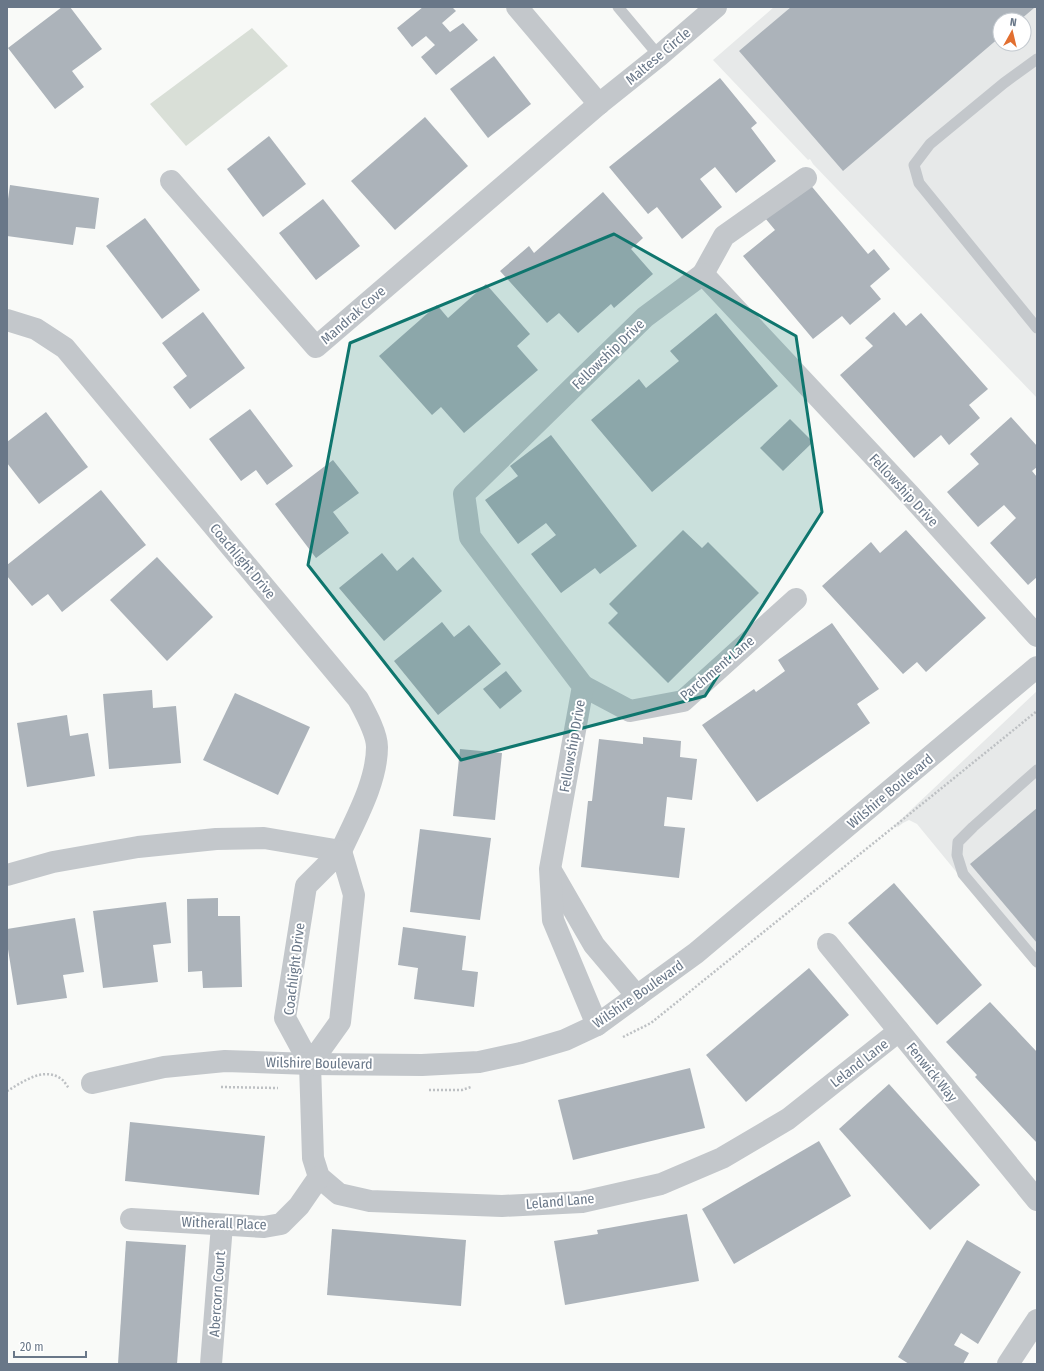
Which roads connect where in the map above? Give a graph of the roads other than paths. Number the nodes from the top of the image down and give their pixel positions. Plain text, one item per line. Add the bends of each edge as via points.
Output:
1 (517, 7) edge
2 (618, 7) edge
3 (716, 7) edge
4 (658, 56) junction
5 (1037, 59) edge
6 (599, 104) junction
7 (522, 170) joint
8 (806, 178) dead end
9 (171, 180) dead end
10 (703, 274) junction
11 (7, 320) edge
12 (1037, 328) edge
13 (796, 599) dead end
14 (1037, 636) edge
15 (1037, 667) edge
16 (583, 686) junction
17 (1037, 770) edge
18 (341, 851) junction
19 (550, 869) junction
20 (7, 875) edge
21 (828, 944) dead end
22 (1037, 962) edge
23 (637, 996) junction
24 (597, 1025) junction
25 (899, 1031) junction
26 (310, 1064) junction
27 (92, 1083) road end
28 (319, 1178) junction
29 (1037, 1200) edge
30 (131, 1219) dead end
31 (222, 1225) junction
32 (1037, 1320) edge
33 (212, 1364) edge
34 (1008, 1364) edge

1 - 6 street
2 - 4 lane
3 - 4 street, Maltese Circle
4 - 6 street, Maltese Circle
5 - 12 lane via 930,144 914,165 919,183
6 - 7 street, Maltese Circle
7 - 9 street, Mandrak Cove via 316,347
8 - 10 street via 724,236
10 - 14 street, Fellowship Drive via 909,494
10 - 16 street, Fellowship Drive via 645,317 464,494 470,537
11 - 18 street, Coachlight Drive via 36,329 65,348 358,699 370,722 378,746 372,781
13 - 16 street, Parchment Lane via 683,701 630,711
15 - 23 street, Wilshire Boulevard via 696,953
16 - 19 street, Fellowship Drive
17 - 22 lane via 958,842 957,855 963,874
18 - 20 street via 264,838 216,839 138,847 60,860
18 - 26 street via 354,896 340,1022
18 - 26 street, Coachlight Drive via 306,886 285,1018
19 - 23 street via 594,945
19 - 24 street, Fellowship Drive via 553,920
21 - 25 street, Fenwick Way
23 - 24 street, Wilshire Boulevard
24 - 26 street, Wilshire Boulevard via 565,1040 479,1062 422,1065
25 - 28 street, Leland Lane via 788,1119 722,1158 660,1184 582,1202 502,1206 370,1201 339,1194
25 - 29 street, Fenwick Way
26 - 27 street, Wilshire Boulevard via 225,1061 164,1066
26 - 28 street via 313,1158
28 - 31 street, Witherall Place via 299,1206 280,1224 264,1227
30 - 31 street, Witherall Place
31 - 33 street, Abercorn Court
32 - 34 street

